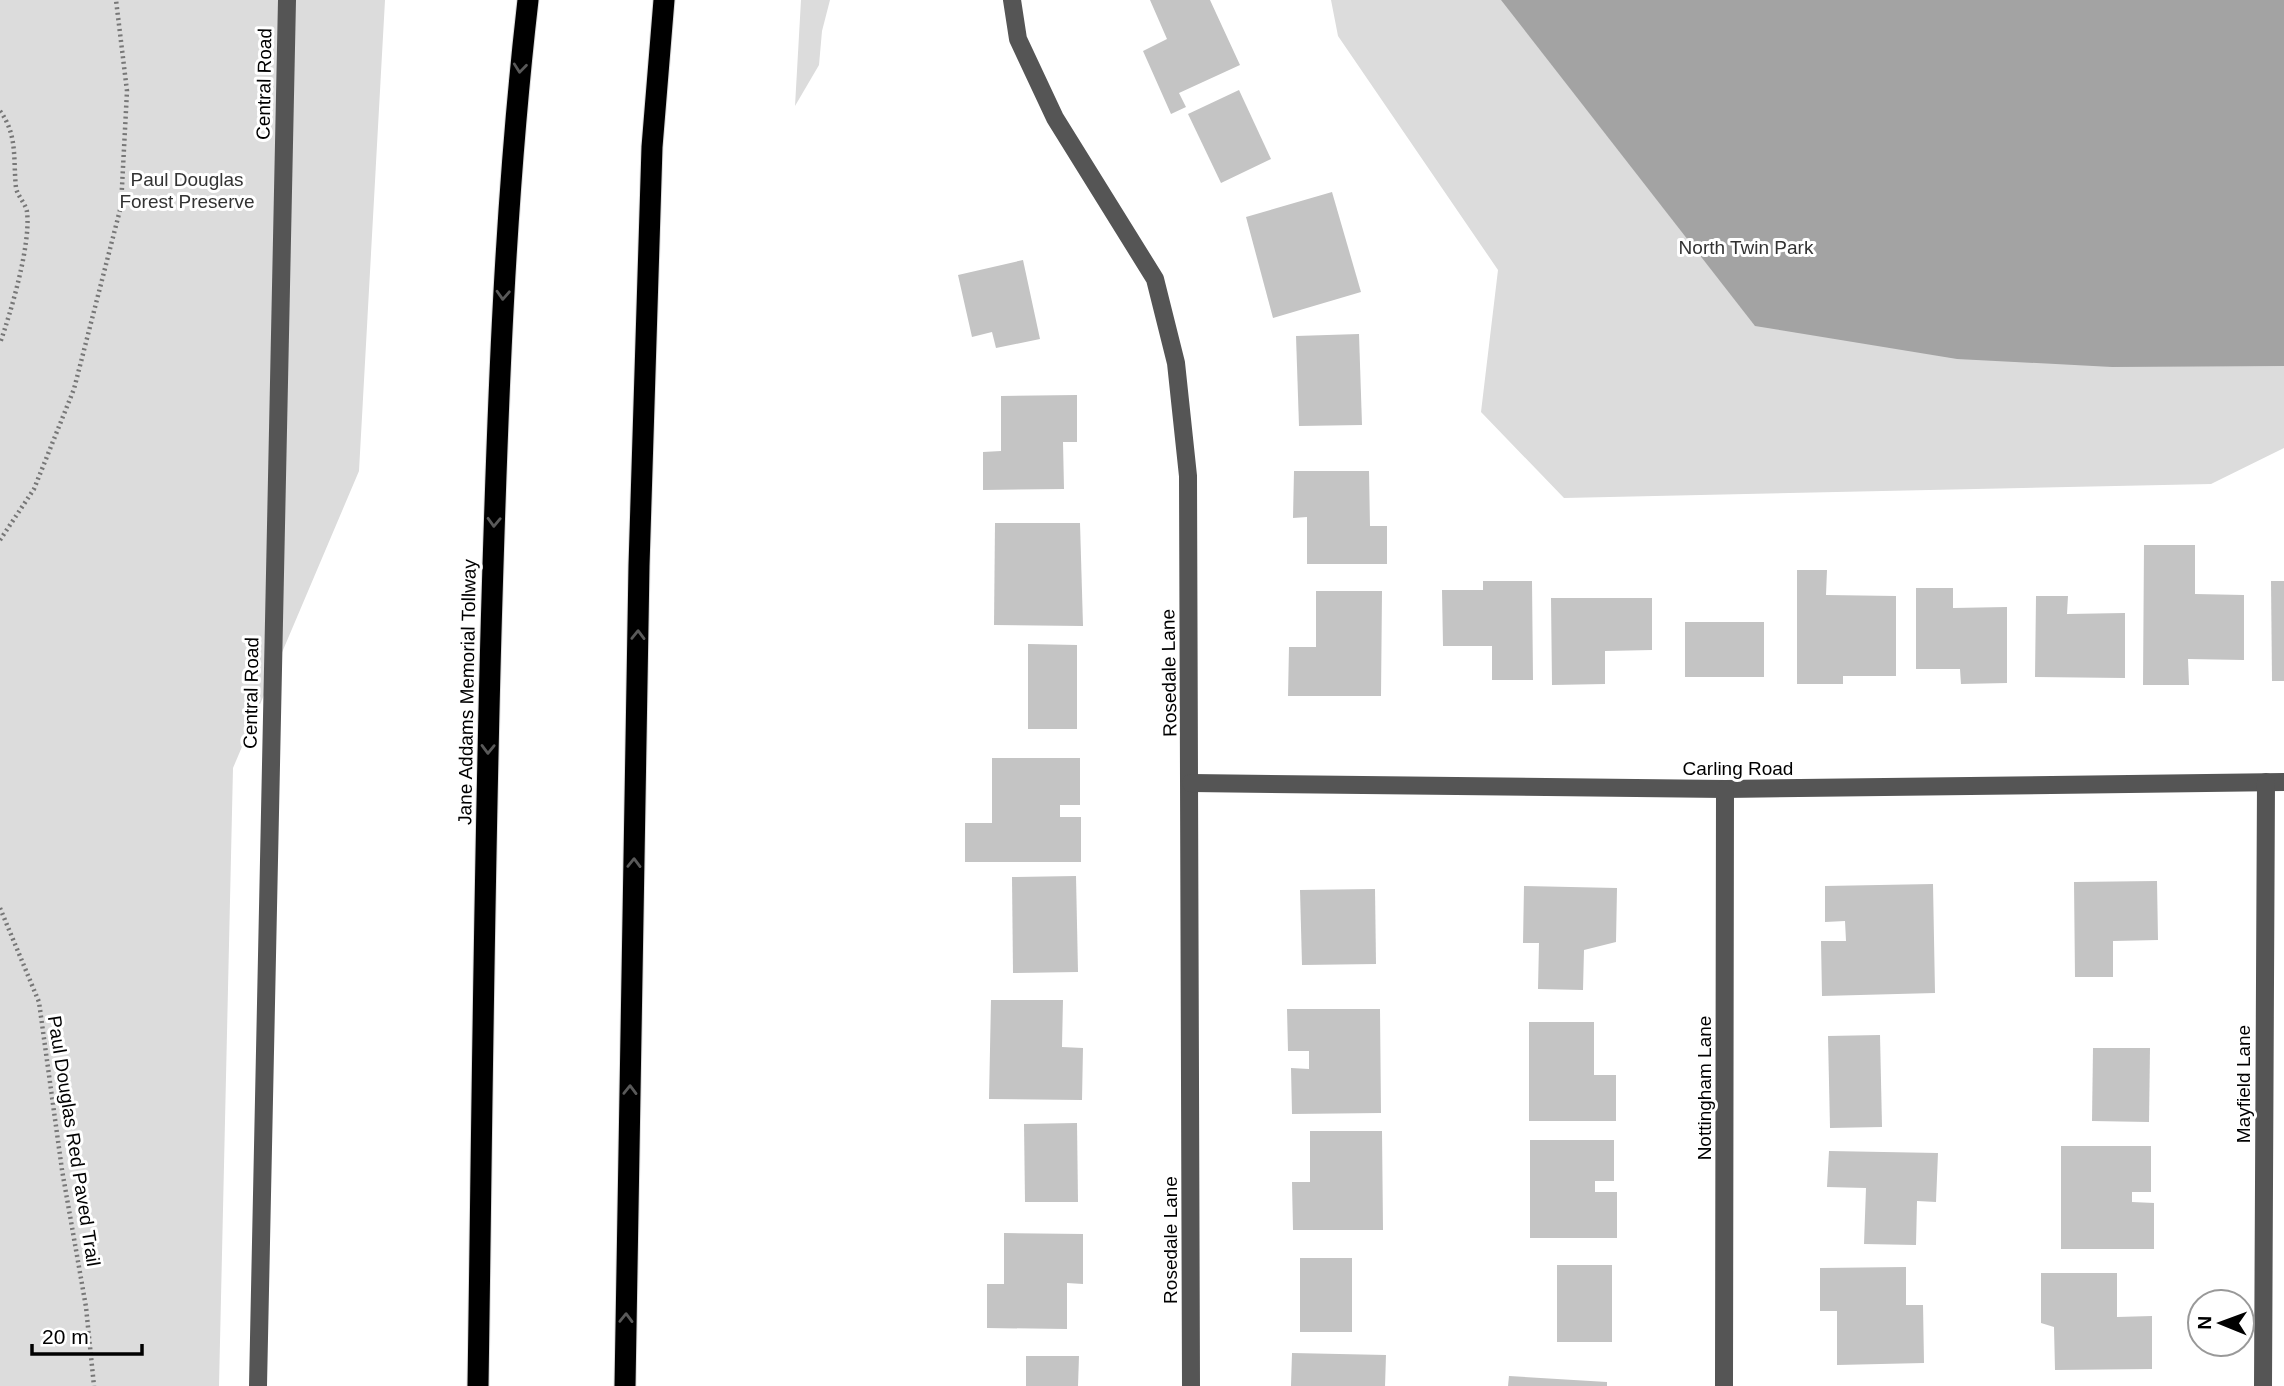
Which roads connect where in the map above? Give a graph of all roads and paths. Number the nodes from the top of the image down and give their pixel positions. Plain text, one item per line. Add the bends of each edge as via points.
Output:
1 (116, 0) edge
2 (287, 0) edge
3 (528, 0) edge
4 (664, 0) edge
5 (1013, 0) edge
6 (0, 111) edge
7 (0, 343) edge
8 (0, 540) edge
9 (2275, 782) edge
10 (1191, 783) junction
11 (1725, 789) junction
12 (0, 908) edge
13 (94, 1386) edge
14 (258, 1386) edge
15 (478, 1386) edge
16 (625, 1386) edge
17 (1191, 1386) edge
18 (1724, 1386) edge
19 (2263, 1386) edge

1 - 8 path via 127,91 121,206 74,389 34,489
2 - 14 street, Central Road
3 -> 15 highway, Jane Addams Memorial Tollway via 512,138 499,362
16 -> 4 highway via 639,566 652,147
5 - 10 street, Rosedale Lane via 1018,39 1055,118 1155,279 1176,363 1188,476
6 - 7 path via 13,133 17,191 27,210 27,234
9 - 11 street, Carling Road
9 - 19 street, Mayfield Lane
10 - 11 street, Carling Road
10 - 17 street, Rosedale Lane
11 - 18 street, Nottingham Lane
12 - 13 path, Paul Douglas Red Paved Trail via 39,1002

